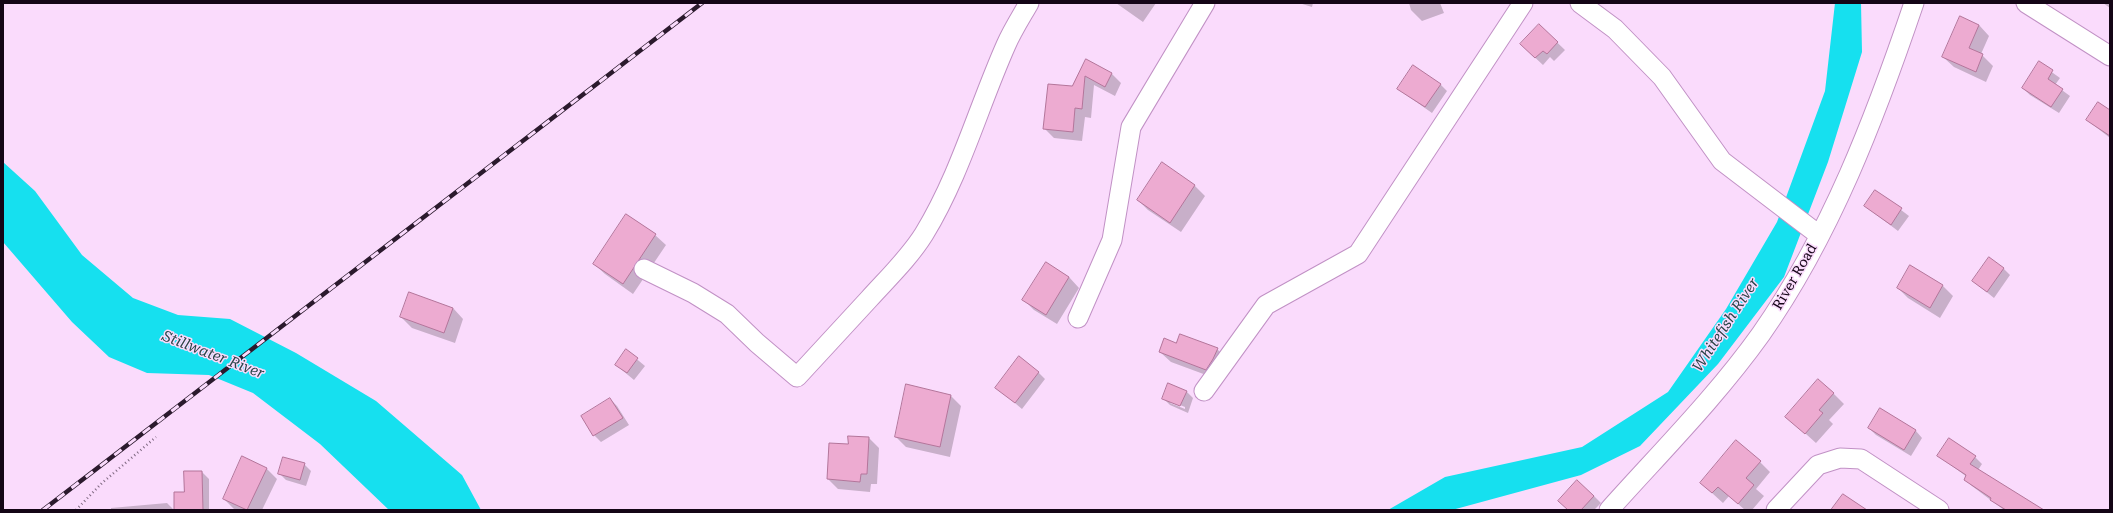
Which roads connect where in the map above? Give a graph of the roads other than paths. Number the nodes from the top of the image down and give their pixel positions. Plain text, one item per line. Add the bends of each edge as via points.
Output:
1 (1029, 3) edge
2 (1205, 3) edge
3 (1523, 3) edge
4 (1580, 3) edge
5 (1914, 3) edge
6 (2026, 3) edge
7 (2110, 56) edge
8 (1812, 229) junction
9 (644, 269) dead end
10 (1078, 318) dead end
11 (1204, 392) dead end
12 (1609, 510) edge
13 (1776, 510) edge
14 (1939, 510) edge

1 - 9 street via 1006,44 967,146 925,233 914,249 797,377 727,314 693,292
2 - 10 street via 1131,127 1112,240
3 - 11 street via 1358,254 1266,305
4 - 8 street via 1615,29 1640,52 1681,102 1722,161
5 - 8 street, River Road via 1843,190
6 - 7 street
8 - 12 street, River Road via 1785,296 1753,345
13 - 14 street via 1818,466 1840,458 1861,459

